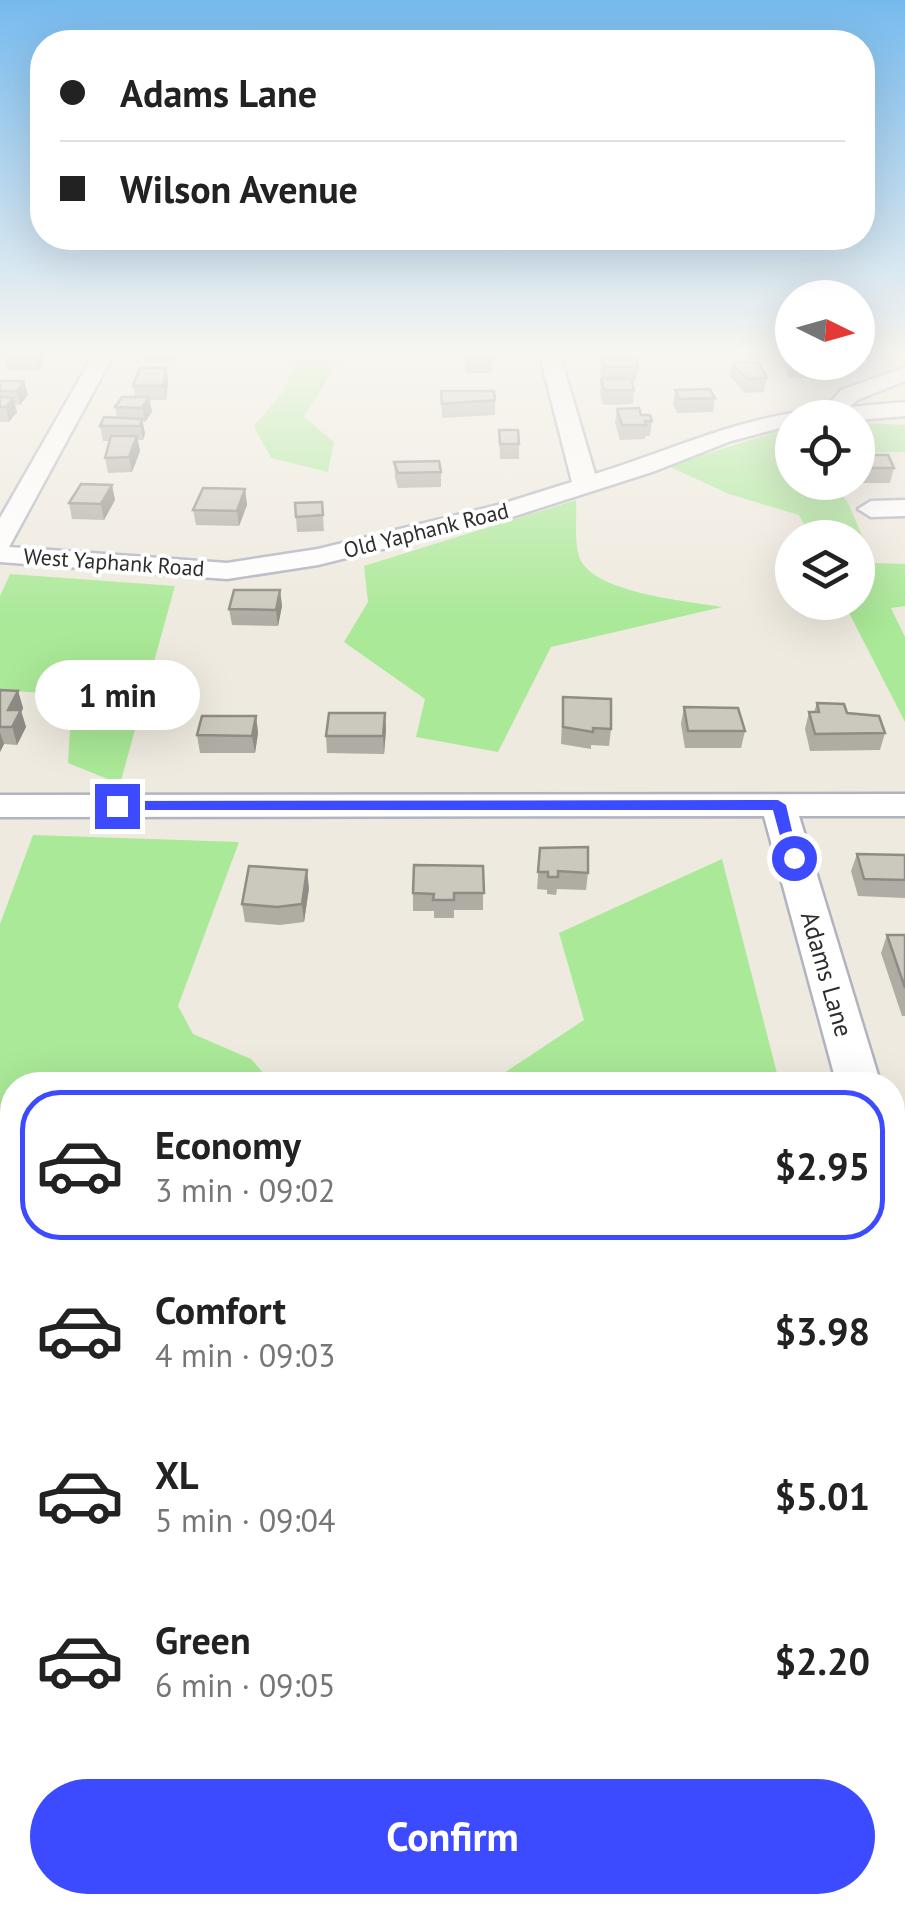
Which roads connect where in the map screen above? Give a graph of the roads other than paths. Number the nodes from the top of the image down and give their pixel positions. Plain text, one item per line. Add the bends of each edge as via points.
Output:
1 (55, 441) edge
2 (573, 441) edge
3 (708, 441) edge
4 (586, 486) junction
5 (905, 508) edge
6 (871, 509) dead end
7 (0, 541) edge
8 (0, 554) edge
9 (227, 571) joint
10 (778, 805) junction
11 (905, 805) edge
12 (0, 806) edge
13 (855, 1072) edge

1 - 7 street
2 - 4 street
3 - 4 street, Old Yaphank Road
4 - 9 street, Old Yaphank Road via 318,557
5 - 6 street
8 - 9 street, West Yaphank Road
10 - 11 street
10 - 12 street
10 - 13 street, Adams Lane

